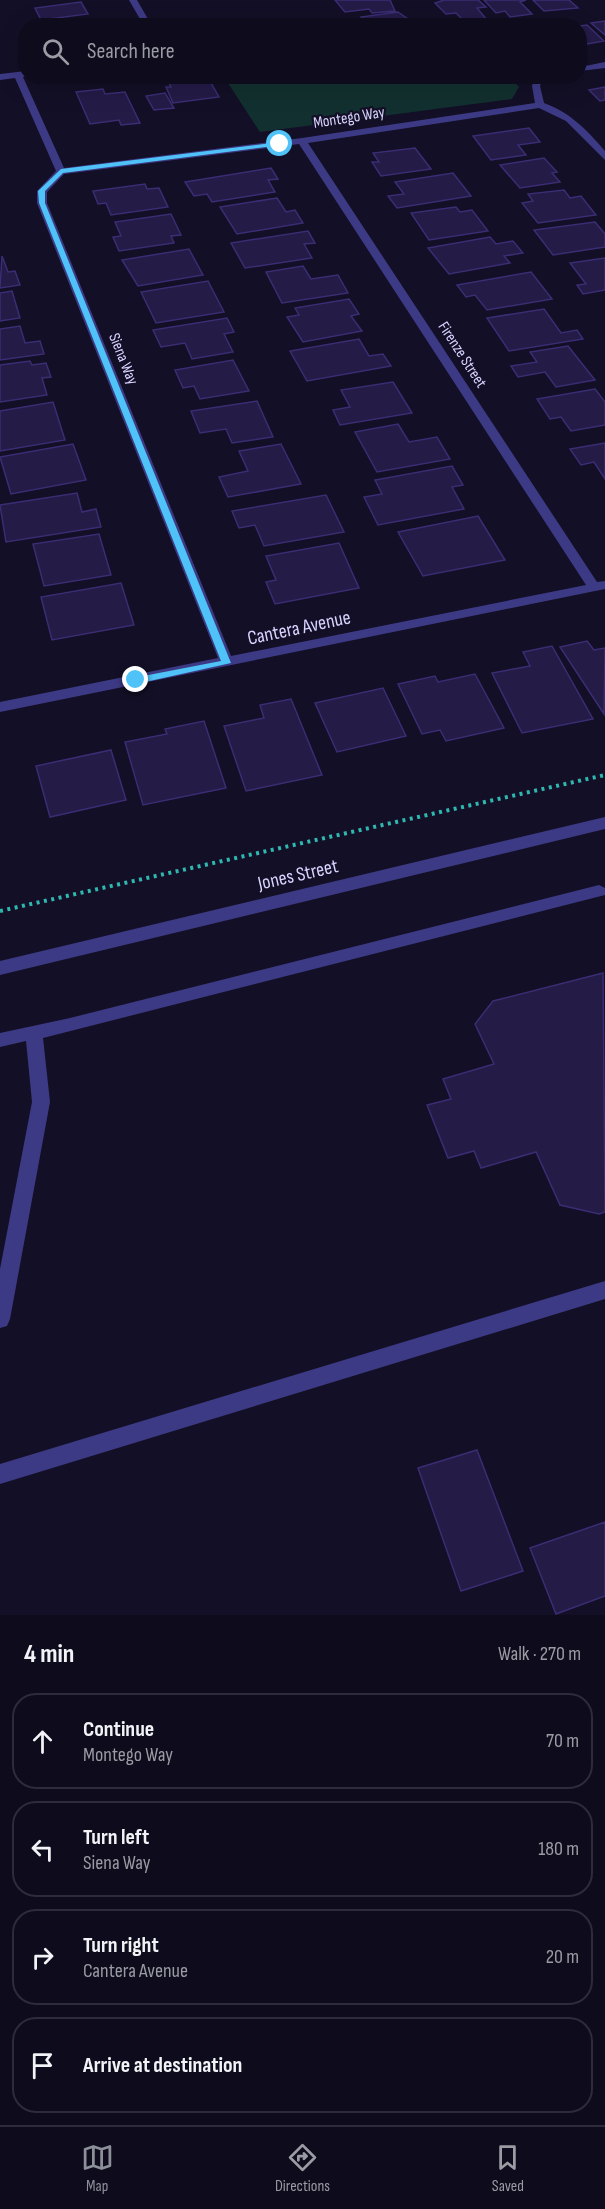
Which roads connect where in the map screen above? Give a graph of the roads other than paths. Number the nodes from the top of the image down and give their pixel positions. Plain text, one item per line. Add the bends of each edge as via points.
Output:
1 (134, 0) edge
2 (144, 18) edge
3 (605, 65) edge
4 (587, 68) edge
5 (18, 75) edge
6 (0, 77) edge
7 (26, 84) edge
8 (537, 84) edge
9 (540, 105) junction
10 (302, 141) junction
11 (605, 157) edge
12 (61, 171) junction
13 (600, 586) edge
14 (226, 663) junction
15 (0, 707) edge
16 (605, 823) edge
17 (599, 891) dead end
18 (0, 968) edge
19 (34, 1034) junction
20 (0, 1040) edge
21 (605, 1290) edge
22 (0, 1319) edge
23 (0, 1474) edge

1 - 2 street
3 - 4 street
5 - 6 street
7 - 12 street
8 - 9 street
9 - 10 street, Montego Way
9 - 11 street via 575,121
10 - 12 street, Montego Way
10 - 13 street, Firenze Street
12 - 14 street, Siena Way via 42,191 42,203
13 - 14 street, Cantera Avenue
14 - 15 street, Cantera Avenue
16 - 18 street, Jones Street
17 - 19 street
19 - 20 street
19 - 22 street via 42,1102
21 - 23 street

